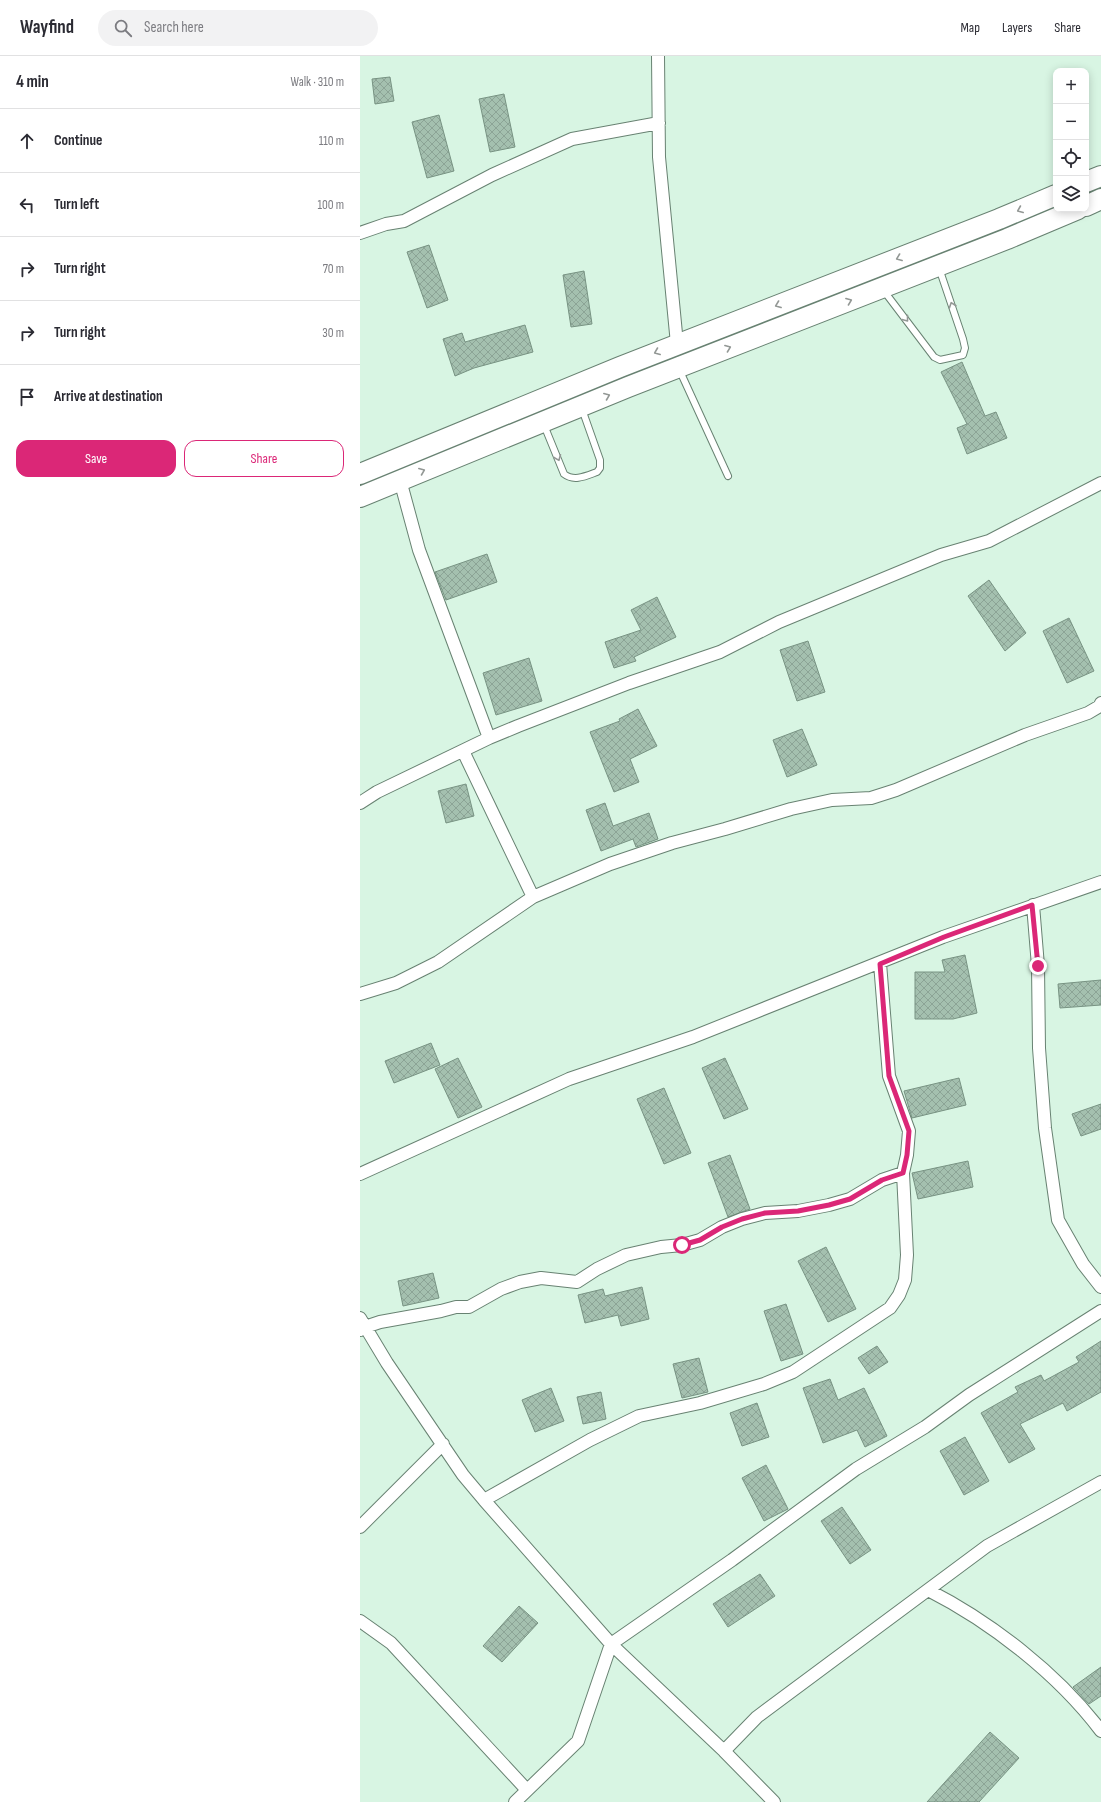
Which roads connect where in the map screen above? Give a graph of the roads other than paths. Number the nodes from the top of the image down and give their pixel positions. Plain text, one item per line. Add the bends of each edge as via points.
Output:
1 (658, 56) edge
2 (658, 123) junction
3 (1101, 176) edge
4 (1089, 181) edge
5 (1053, 196) edge
6 (1101, 199) edge
7 (1089, 205) edge
8 (1071, 212) edge
9 (360, 233) edge
10 (939, 266) junction
11 (882, 288) junction
12 (677, 344) junction
13 (679, 368) junction
14 (581, 406) junction
15 (543, 422) junction
16 (360, 474) edge
17 (728, 476) dead end
18 (400, 480) junction
19 (1101, 483) edge
20 (360, 498) edge
21 (1101, 704) edge
22 (488, 738) junction
23 (463, 751) junction
24 (360, 803) edge
25 (1101, 882) edge
26 (533, 897) junction
27 (1032, 905) junction
28 (880, 964) junction
29 (360, 994) edge
30 (903, 1173) junction
31 (360, 1174) edge
32 (1101, 1287) edge
33 (1101, 1311) edge
34 (362, 1325) edge
35 (443, 1444) junction
36 (1101, 1482) edge
37 (484, 1500) junction
38 (360, 1527) edge
39 (928, 1590) junction
40 (360, 1621) edge
41 (611, 1644) junction
42 (1101, 1731) edge
43 (724, 1751) junction
44 (526, 1789) junction
45 (515, 1802) edge
46 (774, 1802) edge

1 - 2 street
2 - 9 street via 572,139 492,175 404,221
2 - 12 street
3 - 4 highway
5 -> 12 highway
6 - 7 highway
8 - 10 highway
10 - 11 highway
11 -> 10 lane via 934,357 940,360 963,355 963,338
13 -> 11 highway
12 -> 16 highway
14 -> 13 highway
13 - 17 lane
14 - 15 highway
15 -> 14 lane via 564,474 575,478 597,472 600,460
18 -> 15 highway
18 - 20 highway
18 - 22 street via 419,550
19 - 22 street via 988,541 940,555 779,622 720,652 629,683
21 - 26 street via 1088,713 1025,735 896,790 871,798 832,800 791,809 672,843 610,864
22 - 23 street
23 - 24 street via 377,792
23 - 26 street
25 - 27 street
26 - 29 street via 438,962 396,983
27 - 28 street via 944,937
27 - 32 street via 1038,966 1039,1048 1045,1128 1058,1220 1083,1264
28 - 30 street via 889,1076 909,1131
28 - 31 street via 694,1036 569,1079
30 - 34 street via 882,1180 850,1199 798,1211 765,1213 722,1227 700,1240 626,1255 577,1282 541,1278 520,1282 501,1289 469,1307 456,1307 441,1312
30 - 37 street via 907,1255 905,1280 895,1301 882,1315 793,1372 764,1384 700,1403 639,1416 590,1440
33 - 41 street via 969,1395 925,1427 856,1469
34 - 35 street
35 - 37 street via 463,1475
35 - 38 street
36 - 39 street via 986,1546
37 - 41 street
39 - 42 street via 957,1605 1031,1659 1062,1688
39 - 43 street via 757,1717
40 - 44 street via 391,1643
41 - 43 street
41 - 44 street via 578,1741
43 - 46 street
44 - 45 street

